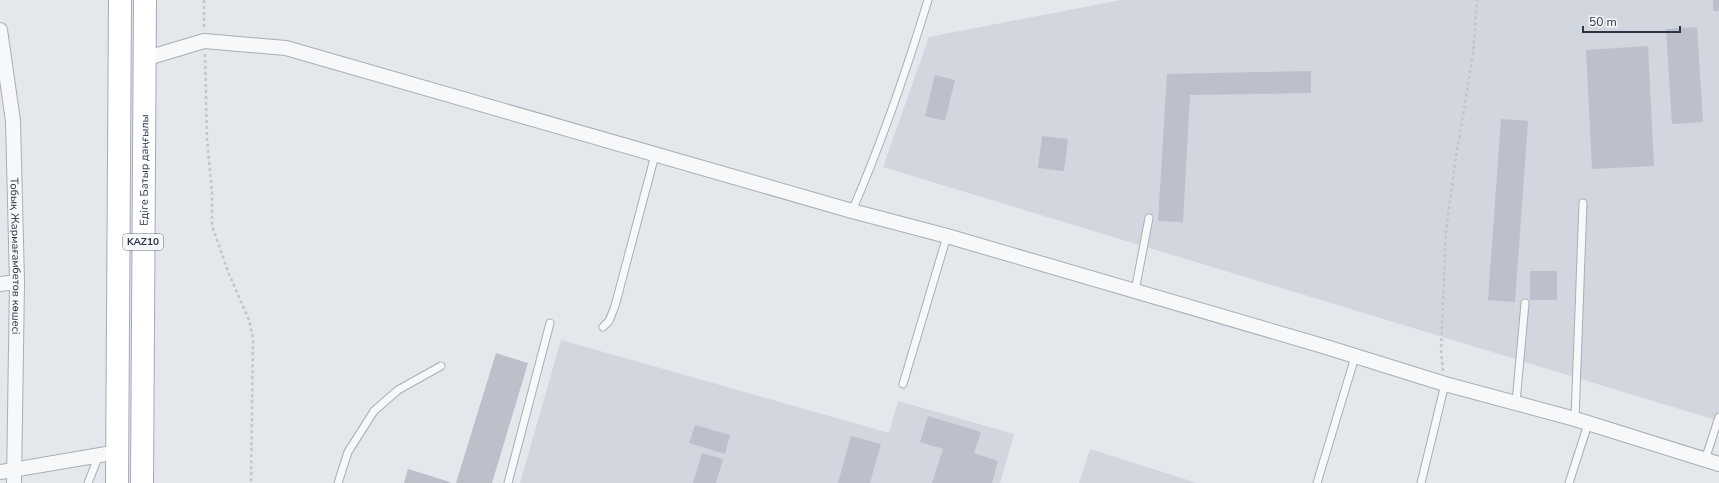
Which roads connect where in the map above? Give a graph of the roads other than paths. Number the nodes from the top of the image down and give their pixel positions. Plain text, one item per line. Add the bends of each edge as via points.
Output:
1 (120, 0) edge
2 (145, 0) edge
3 (928, 0) edge
4 (0, 30) edge
5 (144, 59) junction
6 (654, 155) junction
7 (1583, 203) dead end
8 (852, 211) junction
9 (1149, 218) dead end
10 (947, 236) junction
11 (17, 282) junction
12 (0, 284) edge
13 (1135, 291) junction
14 (1525, 303) dead end
15 (550, 323) dead end
16 (603, 327) dead end
17 (1355, 357) junction
18 (441, 366) dead end
19 (903, 384) dead end
20 (1445, 384) junction
21 (1516, 403) junction
22 (1719, 417) edge
23 (1582, 422) junction
24 (109, 454) junction
25 (1705, 460) junction
26 (1719, 464) edge
27 (0, 472) edge
28 (14, 477) edge
29 (88, 483) edge
30 (117, 483) edge
31 (142, 483) edge
32 (338, 483) edge
33 (508, 483) edge
34 (1317, 483) edge
35 (1421, 483) edge
36 (1569, 483) edge

1 - 24 main road, KAZ10
2 - 5 main road, Едіге Батыр даңғылы / KAZ10
3 - 8 lane via 875,159
4 - 11 street, Тобық Жармағамбетов көшесі via 13,121
5 - 6 street via 204,41 286,48
5 - 31 main road, Едіге Батыр даңғылы / KAZ10
6 - 8 street
6 - 16 lane via 615,306 609,321
7 - 23 lane
8 - 10 street
9 - 13 lane
10 - 13 street
10 - 19 lane
11 - 12 street
11 - 28 street, Тобық Жармағамбетов көшесі
13 - 17 street
14 - 21 lane
15 - 33 lane
17 - 20 street
17 - 34 lane
18 - 32 lane via 398,390 374,410 348,452
20 - 21 street
20 - 35 lane
21 - 23 street
22 - 25 lane
23 - 25 street
23 - 36 lane
24 - 28 street
24 - 29 lane
24 - 30 main road, KAZ10
25 - 26 street
27 - 28 street

